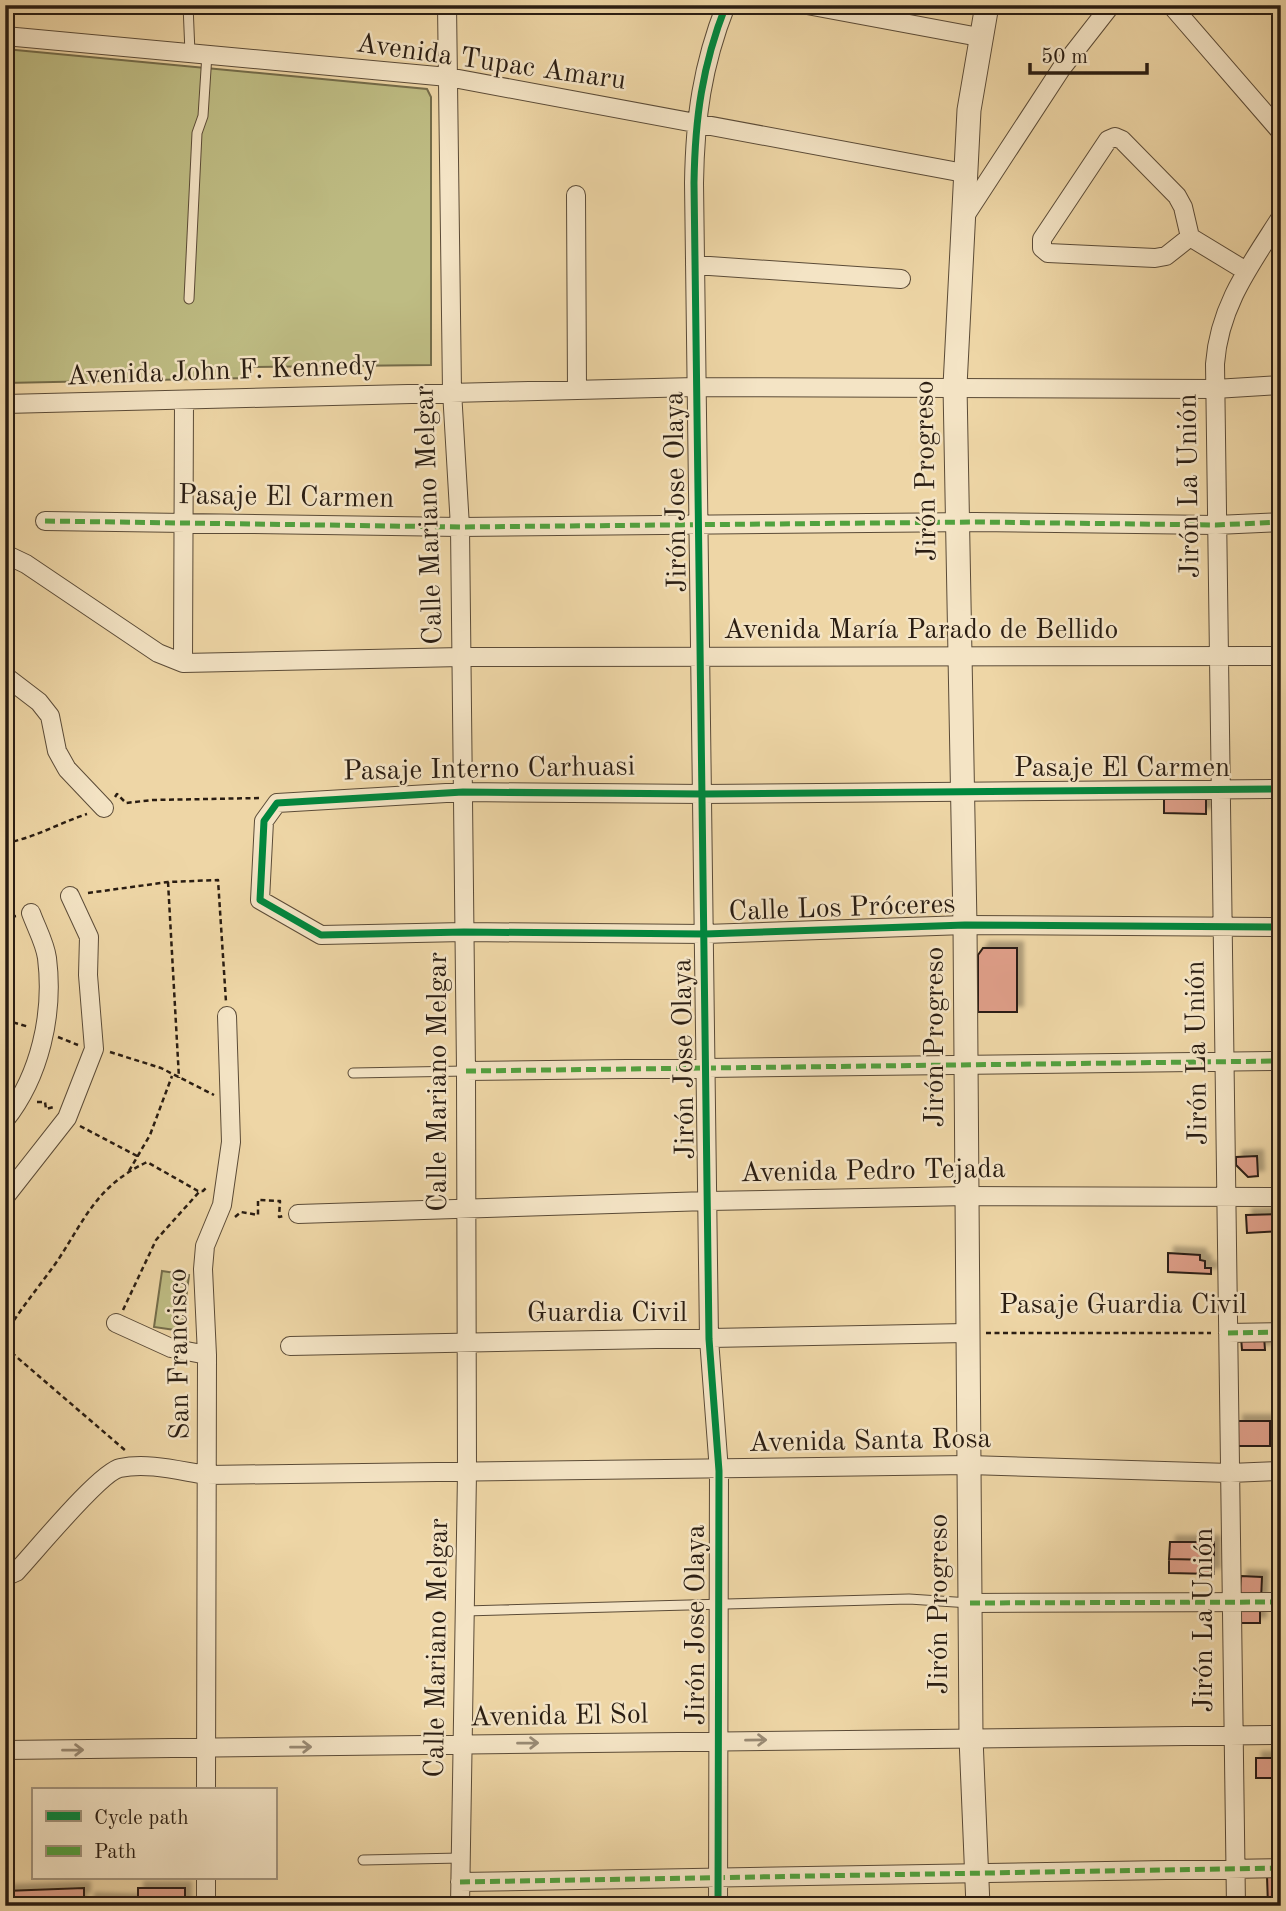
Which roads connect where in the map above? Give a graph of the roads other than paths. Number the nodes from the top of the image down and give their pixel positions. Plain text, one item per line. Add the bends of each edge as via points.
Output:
1 (188, 5) edge
2 (447, 5) edge
3 (726, 5) edge
4 (807, 5) edge
5 (987, 5) edge
6 (1111, 5) edge
7 (1171, 5) edge
8 (5, 36) edge
9 (979, 37) junction
10 (198, 54) junction
11 (448, 77) junction
12 (695, 121) junction
13 (1281, 132) edge
14 (964, 173) junction
15 (576, 195) dead end
16 (1281, 217) edge
17 (963, 219) junction
18 (1189, 237) junction
19 (1281, 248) edge
20 (1260, 249) junction
21 (695, 265) junction
22 (1246, 271) junction
23 (901, 279) dead end
24 (189, 299) dead end
25 (1281, 385) edge
26 (955, 386) junction
27 (696, 387) junction
28 (1215, 388) junction
29 (577, 389) junction
30 (452, 391) junction
31 (184, 400) junction
32 (5, 404) edge
33 (46, 521) dead end
34 (957, 522) junction
35 (1281, 522) edge
36 (184, 523) junction
37 (700, 524) junction
38 (1216, 525) junction
39 (460, 527) junction
40 (5, 554) edge
41 (1281, 656) edge
42 (461, 657) junction
43 (701, 657) junction
44 (960, 657) junction
45 (1220, 659) junction
46 (183, 663) junction
47 (5, 676) edge
48 (1281, 789) edge
49 (1221, 790) junction
50 (962, 791) junction
51 (463, 792) junction
52 (702, 794) junction
53 (104, 808) road end
54 (70, 896) road end
55 (22, 914) road end
56 (965, 925) junction
57 (1281, 927) edge
58 (1223, 929) junction
59 (464, 932) junction
60 (705, 934) junction
61 (321, 935) joint
62 (227, 1016) road end
63 (1281, 1061) edge
64 (1224, 1063) junction
65 (966, 1065) junction
66 (706, 1068) junction
67 (466, 1071) junction
68 (353, 1073) dead end
69 (5, 1120) edge
70 (968, 1196) junction
71 (5, 1197) edge
72 (1281, 1197) edge
73 (1226, 1199) junction
74 (708, 1201) junction
75 (466, 1210) junction
76 (292, 1215) road end
77 (116, 1322) road end
78 (1281, 1332) edge
79 (966, 1333) junction
80 (1228, 1333) junction
81 (709, 1339) junction
82 (466, 1341) junction
83 (290, 1346) dead end
84 (207, 1355) junction
85 (969, 1465) junction
86 (719, 1471) junction
87 (1281, 1471) edge
88 (467, 1473) junction
89 (1230, 1473) junction
90 (207, 1475) junction
91 (5, 1577) edge
92 (1281, 1602) edge
93 (718, 1603) junction
94 (970, 1603) junction
95 (1232, 1603) junction
96 (465, 1611) junction
97 (1281, 1735) edge
98 (1231, 1736) junction
99 (971, 1738) junction
100 (718, 1741) junction
101 (462, 1744) junction
102 (206, 1748) junction
103 (5, 1751) edge
104 (206, 1788) edge
105 (461, 1857) junction
106 (363, 1860) dead end
107 (1281, 1868) edge
108 (1235, 1870) junction
109 (977, 1874) junction
110 (718, 1877) junction
111 (206, 1880) edge
112 (460, 1882) junction
113 (206, 1906) edge
114 (460, 1906) edge
115 (719, 1906) edge
116 (978, 1906) edge
117 (1236, 1906) edge

1 - 10 lane
2 - 11 street, Calle Mariano Melgar
3 - 12 street, Jirón Jose Olaya via 709,54
4 - 9 street
5 - 9 street, Jirón Progreso
6 - 17 street via 1061,69
7 - 13 street
8 - 10 street, Avenida Tupac Amaru
9 - 14 street, Jirón Progreso
10 - 11 street, Avenida Tupac Amaru
10 - 24 lane via 203,116 197,133
11 - 12 street, Avenida Tupac Amaru
11 - 30 street, Calle Mariano Melgar
12 - 14 street, Avenida Tupac Amaru
12 - 21 street, Jirón Jose Olaya
14 - 17 street, Jirón Progreso
15 - 29 street
16 - 20 street, Jirón La Unión
17 - 26 street, Jirón Progreso
18 - 18 street via 1177,196 1115,137 1108,140 1042,239 1042,248 1048,253 1155,258 1166,256
18 - 22 street
19 - 20 street
20 - 22 street, Jirón La Unión
21 - 23 street
21 - 27 street, Jirón Jose Olaya
22 - 28 street, Jirón La Unión via 1217,339
25 - 28 street, Avenida John F. Kennedy
26 - 27 street, Avenida John F. Kennedy
26 - 28 street, Avenida John F. Kennedy
26 - 34 street, Jirón Progreso
27 - 29 street, Avenida John F. Kennedy
27 - 37 street, Jirón Jose Olaya
28 - 38 street, Jirón La Unión
29 - 30 street, Avenida John F. Kennedy
30 - 31 street, Avenida John F. Kennedy
30 - 39 street, Calle Mariano Melgar
31 - 32 street, Avenida John F. Kennedy
31 - 36 street
33 - 36 street, Pasaje El Carmen
34 - 37 street, Pasaje El Carmen
34 - 38 street, Pasaje El Carmen
34 - 44 street, Jirón Progreso
35 - 38 street, Pasaje El Carmen
36 - 39 street, Pasaje El Carmen
36 - 46 street
37 - 39 street, Pasaje El Carmen
37 - 43 street, Jirón Jose Olaya
38 - 45 street, Jirón La Unión
39 - 42 street, Calle Mariano Melgar
40 - 46 street, Avenida María Parado de Bellido via 158,653
41 - 45 street, Avenida María Parado de Bellido
42 - 43 street, Avenida María Parado de Bellido
42 - 46 street, Avenida María Parado de Bellido
42 - 51 street, Calle Mariano Melgar
43 - 44 street, Avenida María Parado de Bellido
43 - 52 street, Jirón Jose Olaya
44 - 45 street, Avenida María Parado de Bellido
44 - 50 street, Jirón Progreso
45 - 49 street, Jirón La Unión
47 - 53 street via 50,716 57,751 67,769
48 - 49 street, Pasaje El Carmen
49 - 50 street, Pasaje El Carmen
49 - 58 street, Jirón La Unión
50 - 52 street, Pasaje El Carmen
50 - 56 street, Jirón Progreso
51 - 52 street, Pasaje Interno Carhuasi
51 - 59 street, Calle Mariano Melgar
51 - 61 street, Pasaje Interno Carhuasi via 277,803 264,821 260,900
52 - 60 street, Jirón Jose Olaya
54 - 71 street via 89,937 94,1047 67,1116
55 - 69 street via 47,957 46,1032 23,1098
56 - 58 street, Calle Los Próceres
56 - 60 street, Calle Los Próceres
56 - 65 street, Jirón Progreso
57 - 58 street, Calle Los Próceres
58 - 64 street, Jirón La Unión
59 - 60 street, Calle Los Próceres
59 - 61 street, Calle Los Próceres
59 - 67 street, Calle Mariano Melgar
60 - 66 street, Jirón Jose Olaya
62 - 84 street, San Francisco via 231,1142 222,1205 205,1246
63 - 64 street
64 - 65 street
64 - 73 street, Jirón La Unión
65 - 66 street
65 - 70 street, Jirón Progreso
66 - 67 street
66 - 74 street, Jirón Jose Olaya
67 - 68 lane
67 - 75 street, Calle Mariano Melgar
70 - 73 street, Avenida Pedro Tejada
70 - 74 street, Avenida Pedro Tejada
70 - 79 street, Jirón Progreso
72 - 73 street, Avenida Pedro Tejada
73 - 80 street, Jirón La Unión
74 - 75 street, Avenida Pedro Tejada
74 - 81 street, Jirón Jose Olaya
75 - 76 street, Avenida Pedro Tejada
75 - 82 street, Calle Mariano Melgar
77 - 84 street via 171,1349
78 - 80 street, Pasaje Guardia Civil
79 - 81 street, Guardia Civil
79 - 85 street, Jirón Progreso
80 - 89 street, Jirón La Unión
81 - 82 street, Guardia Civil
81 - 86 street, Jirón Jose Olaya
82 - 83 street, Guardia Civil
82 - 88 street, Calle Mariano Melgar
84 - 90 street, San Francisco
85 - 86 street, Avenida Santa Rosa
85 - 89 street, Avenida Santa Rosa
85 - 94 street, Jirón Progreso
86 - 88 street, Avenida Santa Rosa
86 - 93 street, Jirón Jose Olaya
87 - 89 street, Avenida Santa Rosa
88 - 90 street, Avenida Santa Rosa
88 - 96 street, Calle Mariano Melgar
89 - 95 street, Jirón La Unión
90 - 91 street, Avenida Santa Rosa via 118,1468 16,1572
90 - 102 street, San Francisco
92 - 95 street
93 - 94 lane via 909,1599
93 - 96 lane
93 - 100 street, Jirón Jose Olaya
94 - 95 street
94 - 99 street, Jirón Progreso
95 - 98 street, Jirón La Unión
96 - 101 street, Calle Mariano Melgar
97 - 98 street, Avenida El Sol
98 - 99 street, Avenida El Sol
98 - 108 street, Jirón La Unión
100 -> 99 street, Avenida El Sol
99 - 109 street, Jirón Progreso
101 -> 100 street, Avenida El Sol
100 - 110 street, Jirón Jose Olaya
102 -> 101 street, Avenida El Sol
101 - 105 street, Calle Mariano Melgar
103 -> 102 street, Avenida El Sol
102 - 104 street, San Francisco
105 - 106 lane
105 - 112 street, Calle Mariano Melgar
107 - 108 street
108 - 109 street
108 - 117 street, Jirón La Unión
109 - 110 street
109 - 116 street, Jirón Progreso
110 - 112 street
110 - 115 street, Jirón Jose Olaya
111 - 113 street
112 - 114 street, Calle Mariano Melgar

